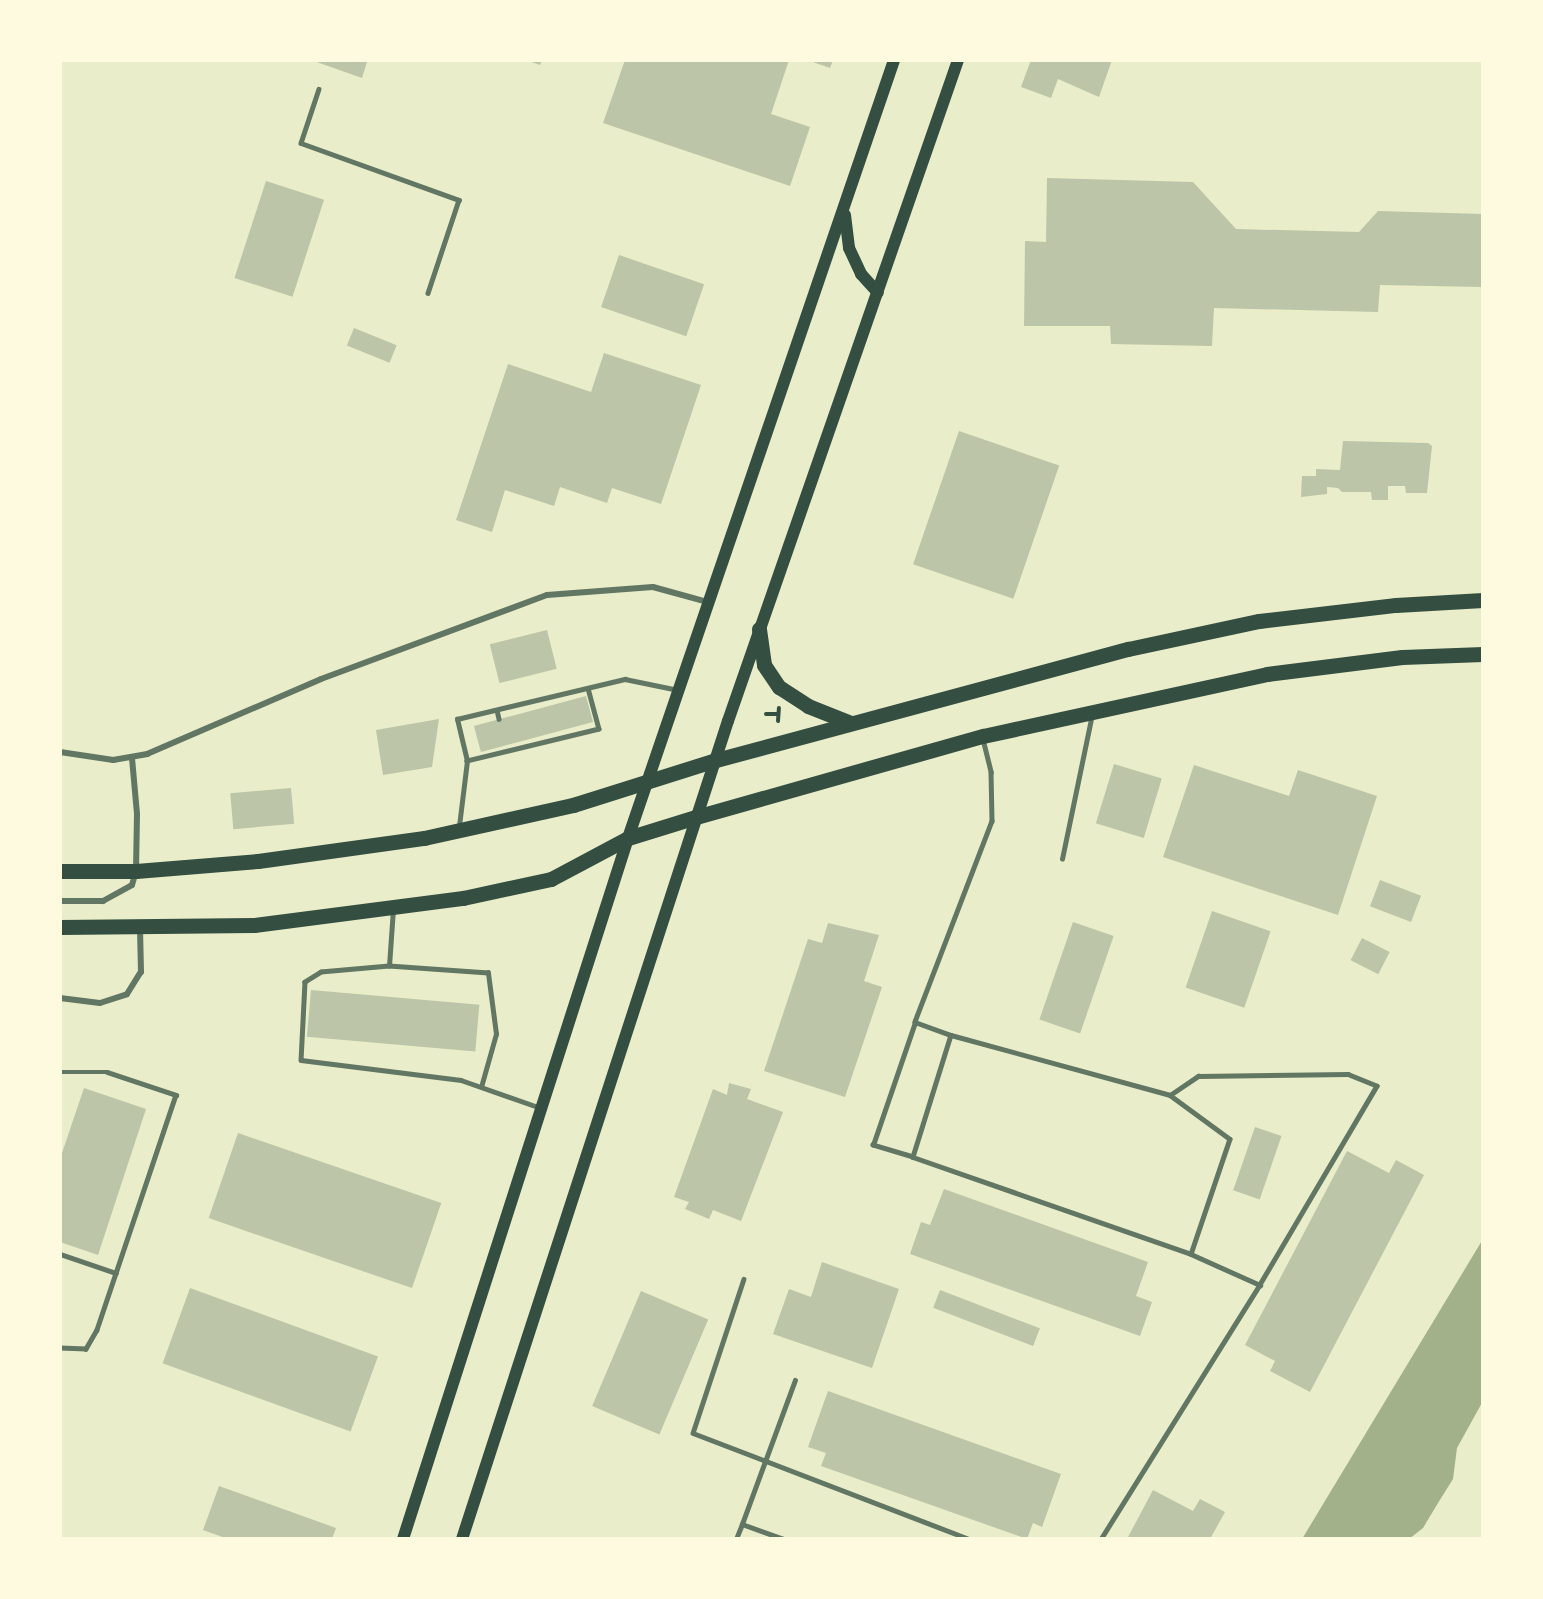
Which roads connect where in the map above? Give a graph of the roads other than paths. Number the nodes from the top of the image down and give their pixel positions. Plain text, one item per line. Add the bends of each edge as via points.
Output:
1 (894, 60) edge
2 (958, 60) edge
3 (319, 89) dead end
4 (844, 211) junction
5 (428, 292) dead end
6 (878, 293) junction
7 (1483, 600) edge
8 (708, 602) junction
9 (759, 629) junction
10 (1483, 654) edge
11 (588, 688) junction
12 (678, 690) junction
13 (561, 694) junction
14 (528, 702) junction
15 (562, 703) dead end
16 (497, 710) junction
17 (530, 711) dead end
18 (1092, 711) junction
19 (499, 719) dead end
20 (851, 723) junction
21 (567, 729) dead end
22 (569, 736) junction
23 (983, 736) junction
24 (536, 737) dead end
25 (537, 744) junction
26 (505, 745) dead end
27 (507, 751) junction
28 (60, 752) edge
29 (132, 758) junction
30 (716, 760) junction
31 (467, 761) junction
32 (647, 783) junction
33 (696, 817) junction
34 (458, 831) junction
35 (628, 838) junction
36 (1062, 859) dead end
37 (60, 871) edge
38 (136, 871) junction
39 (60, 902) edge
40 (393, 909) junction
41 (60, 927) edge
42 (140, 929) junction
43 (389, 966) junction
44 (60, 998) edge
45 (915, 1022) junction
46 (951, 1035) junction
47 (60, 1072) edge
48 (481, 1087) junction
49 (1170, 1095) junction
50 (543, 1108) junction
51 (913, 1157) junction
52 (60, 1254) edge
53 (1191, 1254) junction
54 (116, 1273) junction
55 (744, 1279) dead end
56 (1260, 1285) junction
57 (60, 1348) edge
58 (795, 1380) dead end
59 (764, 1462) junction
60 (742, 1524) junction
61 (403, 1539) edge
62 (462, 1539) edge
63 (736, 1539) edge
64 (784, 1539) edge
65 (969, 1539) edge
66 (1101, 1539) edge

1 - 4 main road
2 - 6 main road
3 - 5 lane via 301,143 459,200
4 - 6 main road via 849,248 861,274
4 - 8 main road
6 - 9 main road
7 - 20 main road via 1396,605 1259,621 1027,673
8 - 12 main road
8 - 29 street via 654,587 547,595 321,679
9 - 20 main road via 764,665 779,687 807,706
9 - 30 main road
10 - 18 main road via 1402,657 1267,674
11 - 12 lane via 625,679
11 - 13 lane
11 - 22 lane via 598,729
12 - 32 main road
13 - 14 lane
13 - 15 lane
14 - 16 lane
14 - 17 lane
16 - 19 lane
16 - 31 lane via 457,719
18 - 23 main road
18 - 36 lane
20 - 30 main road
21 - 22 lane
22 - 25 lane
23 - 33 main road
23 - 45 lane via 991,772 992,821
24 - 25 lane
25 - 27 lane
26 - 27 lane
27 - 31 lane
28 - 29 street via 95,759
29 - 38 street via 137,814
30 - 32 main road
30 - 33 main road
31 - 34 lane
32 - 34 main road via 573,805
32 - 35 main road
33 - 35 main road
33 - 62 main road
34 - 38 main road via 299,857
35 - 40 main road via 551,879
35 - 50 main road
37 - 38 main road
38 - 39 street via 132,885 103,901
40 - 42 main road via 254,925
40 - 43 lane
41 - 42 main road
42 - 44 street via 141,972 127,994 100,1003
43 - 48 lane via 488,972 496,1034
43 - 48 lane via 321,972 305,982 301,1060 461,1080
45 - 46 lane
45 - 51 lane via 873,1145
46 - 49 lane
46 - 51 lane
47 - 54 lane via 107,1072 177,1095
48 - 50 lane
49 - 53 lane via 1230,1139
49 - 56 lane via 1198,1076 1348,1074 1377,1086
50 - 61 main road
51 - 53 lane
52 - 54 lane
53 - 56 lane
54 - 57 lane via 97,1330 86,1349
55 - 59 lane via 693,1433
56 - 66 lane
58 - 59 lane
59 - 60 lane
59 - 65 lane
60 - 63 lane
60 - 64 lane

